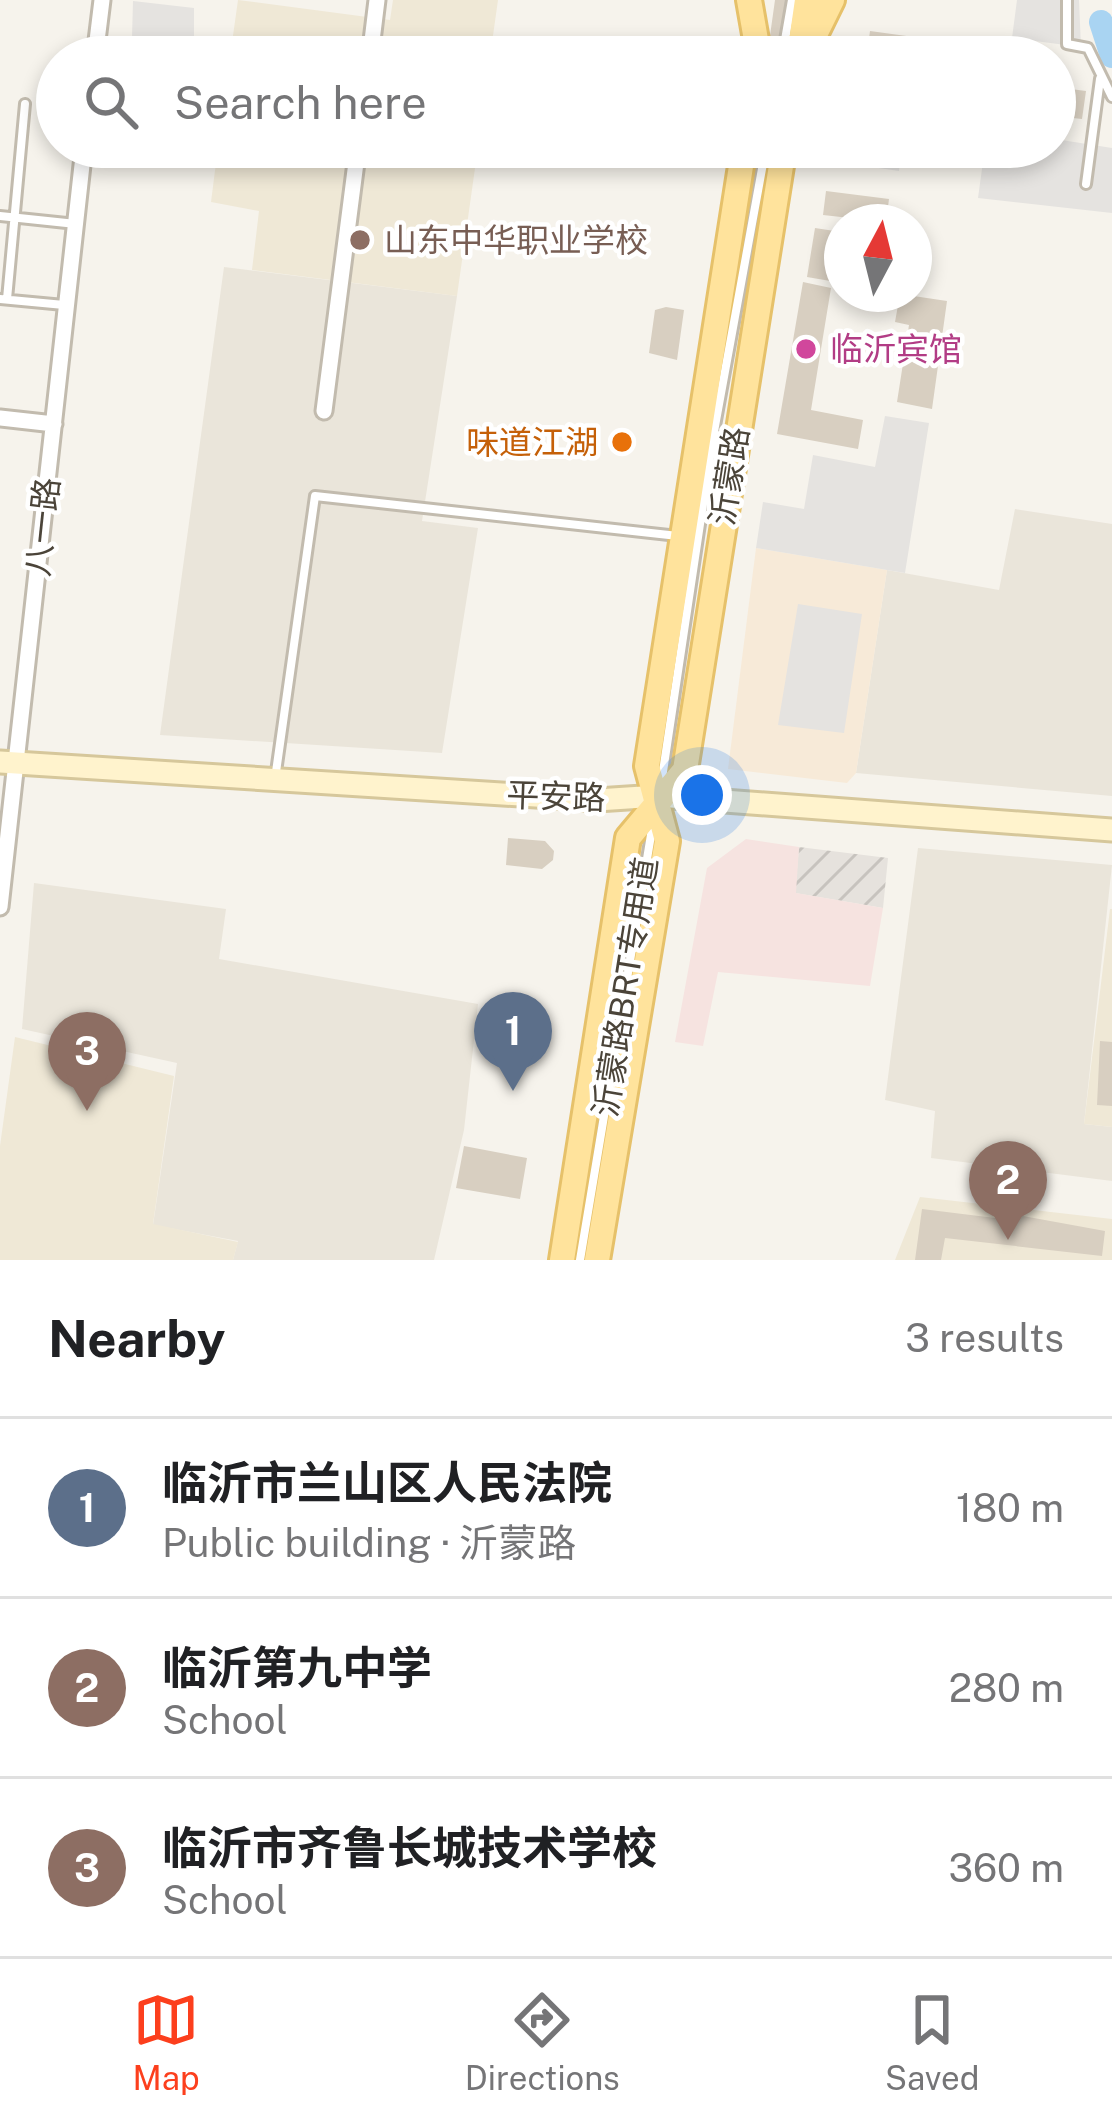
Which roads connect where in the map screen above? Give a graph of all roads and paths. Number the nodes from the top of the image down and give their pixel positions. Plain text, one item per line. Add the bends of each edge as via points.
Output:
1 (102, 0) edge
2 (377, 0) edge
3 (749, 0) edge
4 (770, 0) edge
5 (792, 0) edge
6 (808, 0) edge
7 (832, 0) edge
8 (1067, 0) edge
9 (98, 36) edge
10 (373, 36) edge
11 (756, 36) edge
12 (764, 36) edge
13 (786, 36) edge
14 (804, 36) edge
15 (813, 36) edge
16 (1067, 36) edge
17 (1076, 46) edge
18 (1100, 76) junction
19 (1112, 97) edge
20 (25, 104) dead end
21 (82, 168) edge
22 (355, 168) edge
23 (740, 168) edge
24 (762, 168) edge
25 (781, 168) edge
26 (1086, 184) dead end
27 (0, 216) edge
28 (15, 218) junction
29 (76, 224) junction
30 (4, 299) edge
31 (67, 306) junction
32 (324, 411) dead end
33 (0, 418) edge
34 (54, 424) junction
35 (679, 536) junction
36 (8, 762) edge
37 (275, 780) junction
38 (658, 796) junction
39 (1112, 830) edge
40 (0, 907) edge
41 (562, 1260) edge
42 (580, 1260) edge
43 (597, 1260) edge

1 - 9 street
2 - 10 street
3 - 11 main road
4 - 12 main road
5 - 13 lane
6 - 14 main road
7 - 15 main road
8 - 16 lane
17 - 18 lane via 1088,48
18 - 19 lane
18 - 26 lane
20 - 28 lane
21 - 29 street, 八一路
22 - 32 street
23 - 35 main road, 沂蒙路
24 - 38 lane, 沂蒙路BRT专用道
25 - 38 main road, 沂蒙路 via 685,770
27 - 28 lane
28 - 29 lane
28 - 30 lane
29 - 31 street, 八一路
30 - 31 lane
31 - 34 street, 八一路
33 - 34 street
34 - 36 street, 八一路
35 - 37 lane via 315,496
35 - 38 main road, 沂蒙路 via 646,766
36 - 37 main road, 平安路
36 - 40 street, 八一路
37 - 38 main road, 平安路 via 597,800
38 - 39 main road, 平安路
38 - 41 main road, 沂蒙路 via 628,838
38 - 42 lane, 沂蒙路BRT专用道
38 - 43 main road, 沂蒙路 via 667,841

